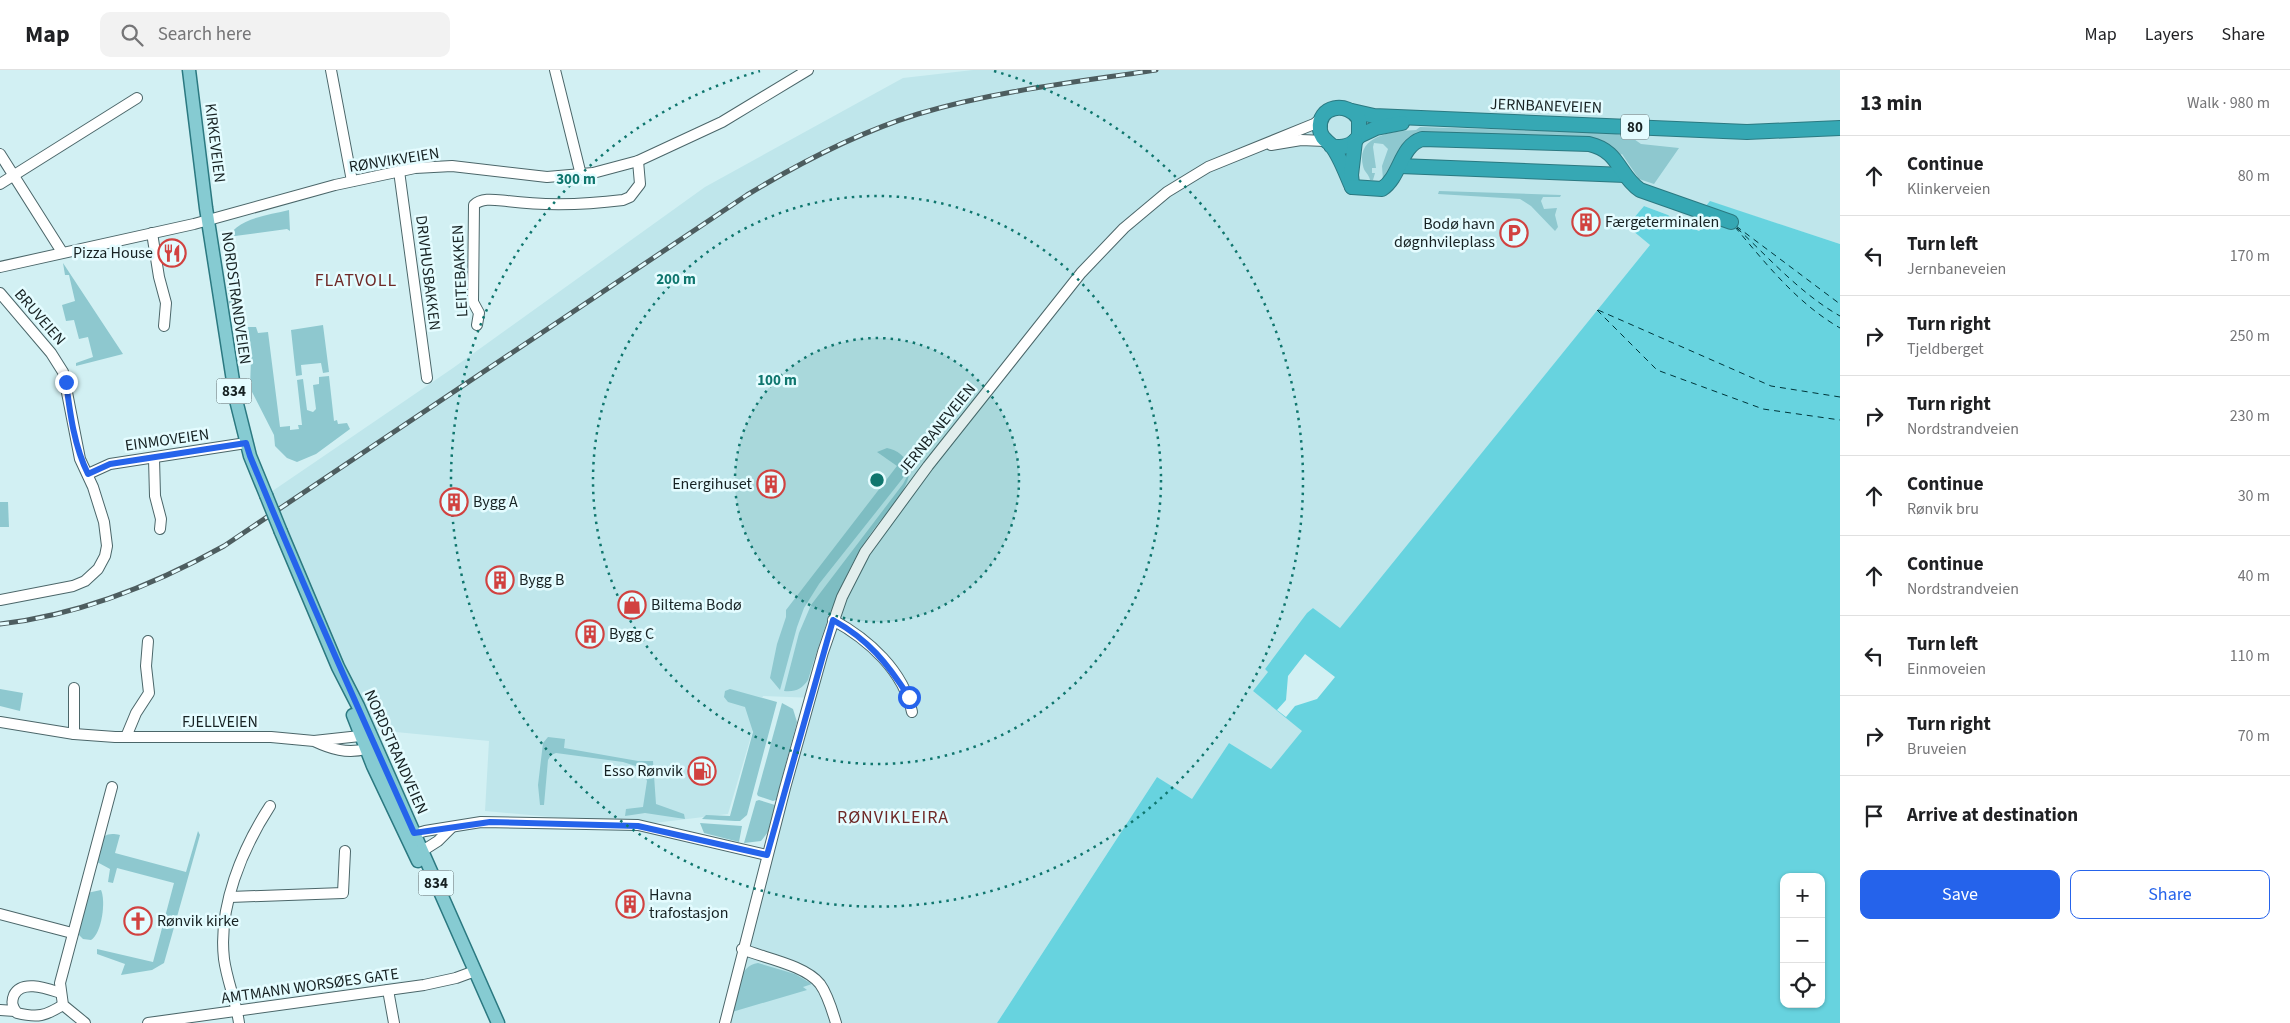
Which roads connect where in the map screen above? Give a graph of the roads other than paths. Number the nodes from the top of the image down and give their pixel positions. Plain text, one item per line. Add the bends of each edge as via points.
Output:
1 (189, 70) edge
2 (331, 70) edge
3 (555, 70) edge
4 (807, 70) edge
5 (137, 98) dead end
6 (1352, 110) junction
7 (1322, 118) junction
8 (1430, 119) junction
9 (1840, 128) edge
10 (1357, 139) junction
11 (1328, 143) junction
12 (1250, 150) junction
13 (0, 154) edge
14 (638, 161) junction
15 (1400, 166) junction
16 (399, 171) junction
17 (1626, 175) junction
18 (13, 176) junction
19 (581, 176) junction
20 (352, 181) junction
21 (0, 184) edge
22 (1352, 187) junction
23 (208, 220) junction
24 (1732, 222) dead end
25 (152, 233) junction
26 (62, 252) junction
27 (0, 267) edge
28 (0, 293) edge
29 (477, 325) dead end
30 (164, 326) dead end
31 (427, 378) dead end
32 (246, 443) junction
33 (154, 458) junction
34 (88, 474) junction
35 (160, 528) dead end
36 (0, 600) edge
37 (833, 620) junction
38 (148, 641) dead end
39 (74, 688) dead end
40 (912, 712) dead end
41 (0, 722) edge
42 (74, 734) junction
43 (126, 737) junction
44 (314, 741) junction
45 (366, 741) junction
46 (112, 787) dead end
47 (270, 806) dead end
48 (451, 828) junction
49 (410, 835) junction
50 (345, 851) dead end
51 (419, 854) junction
52 (767, 855) junction
53 (230, 897) junction
54 (0, 914) edge
55 (72, 933) junction
56 (742, 949) junction
57 (475, 971) junction
58 (388, 990) junction
59 (61, 993) junction
60 (64, 1005) junction
61 (0, 1010) edge
62 (15, 1011) junction
63 (237, 1011) junction
64 (84, 1023) edge
65 (148, 1023) edge
66 (239, 1023) edge
67 (394, 1023) edge
68 (498, 1023) edge
69 (725, 1023) edge
70 (836, 1023) edge

1 - 23 main road, KIRKEVEIEN / 834
2 - 20 street
3 - 19 street
4 - 14 street, RØNVIKVEIEN via 722,122
5 - 18 street
6 - 7 highway, JERNBANEVEIEN / 80 via 1337,107
6 - 8 highway, JERNBANEVEIEN / 80 via 1374,116
6 - 10 highway via 1360,119
7 - 11 highway via 1320,128
7 - 12 street, JERNBANEVEIEN
8 - 9 highway, JERNBANEVEIEN / 80 via 1747,132
8 - 10 highway, JERNBANEVEIEN / 80 via 1387,125
10 - 11 highway, JERNBANEVEIEN / 80 via 1344,147
10 - 22 highway
11 - 12 street, JERNBANEVEIEN via 1301,140
11 - 22 highway
12 - 37 street, JERNBANEVEIEN via 1208,167 1167,192 1124,228 1081,273 865,552
13 - 18 street
14 - 19 street, RØNVIKVEIEN
14 - 29 street, LEITEBAKKEN via 640,184 630,197 623,200 562,206 478,200 474,205
15 - 17 highway
15 - 17 highway, 80 via 1409,147 1416,141 1429,139 1589,144 1612,154
15 - 22 highway, 80 via 1392,181 1382,189
16 - 19 street, RØNVIKVEIEN via 452,166 547,177
16 - 20 street, RØNVIKVEIEN
16 - 31 street, DRIVHUSBAKKEN
17 - 24 highway, 80 via 1640,190
18 - 21 street
18 - 26 street
20 - 23 street, RØNVIKVEIEN
23 - 25 street, RØNVIKVEIEN
23 - 32 main road, NORDSTRANDVEIEN / 834 via 230,367
25 - 26 street, RØNVIKVEIEN
25 - 30 street via 166,303
26 - 27 street, RØNVIKVEIEN
28 - 34 street, BRUVEIEN via 57,361 66,382 80,459
32 - 33 street, EINMOVEIEN
32 - 45 main road, NORDSTRANDVEIEN / 834, bridge
33 - 34 street, EINMOVEIEN via 110,464
33 - 35 street
34 - 36 street via 107,536 105,556 98,569 86,581 73,586
37 - 40 street via 865,639 890,667 909,697
37 - 52 street, JERNBANEVEIEN
38 - 43 street via 149,693
39 - 42 street
41 - 42 street, FJELLVEIEN
42 - 43 street, FJELLVEIEN
43 - 44 street, FJELLVEIEN via 271,737
44 - 45 street, FJELLVEIEN
44 - 45 street, FJELLVEIEN via 329,748 358,752
45 - 49 main road, NORDSTRANDVEIEN / 834
46 - 55 street
47 - 53 street via 248,848
48 - 49 street
48 - 51 street
48 - 52 street via 498,821 638,826
49 - 51 main road, NORDSTRANDVEIEN / 834
50 - 53 street via 343,893
51 - 57 main road, NORDSTRANDVEIEN / 834
52 - 56 street, JERNBANEVEIEN
53 - 63 street via 224,930 224,957
54 - 55 street
55 - 59 street via 62,970
56 - 69 street, JERNBANEVEIEN
56 - 70 street via 793,966 819,983
57 - 58 street, AMTMANN WORSØES GATE via 456,978
57 - 68 main road, NORDSTRANDVEIEN / 834
58 - 63 street, AMTMANN WORSØES GATE
58 - 67 street
59 - 60 street
59 - 62 street via 23,986 13,996
60 - 62 street via 47,1015 25,1015
60 - 64 street
61 - 62 street
63 - 65 street, AMTMANN WORSØES GATE
63 - 66 street

